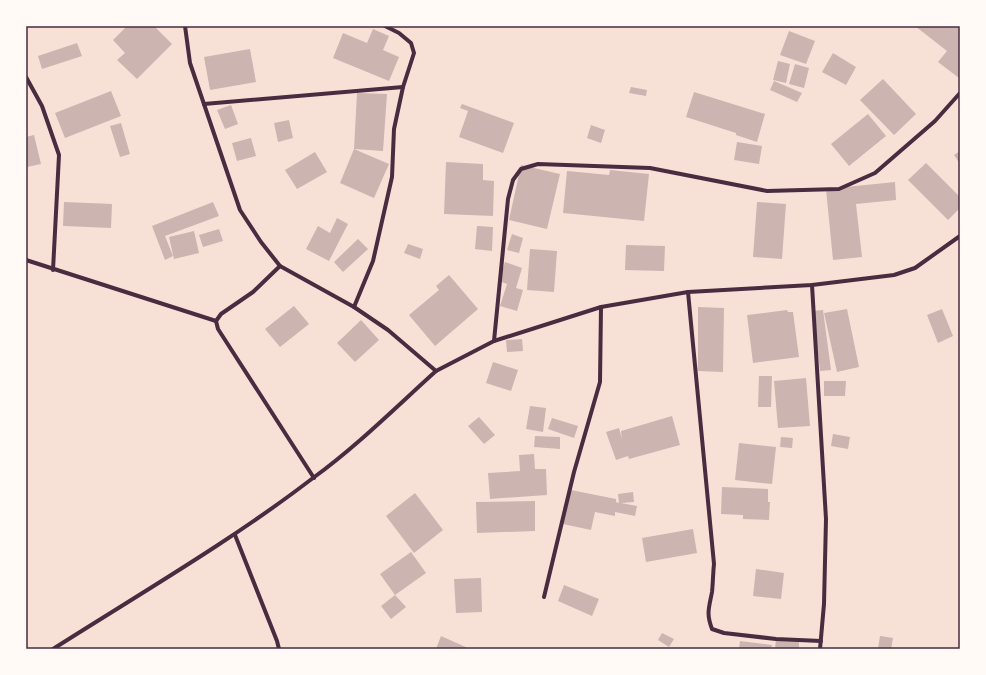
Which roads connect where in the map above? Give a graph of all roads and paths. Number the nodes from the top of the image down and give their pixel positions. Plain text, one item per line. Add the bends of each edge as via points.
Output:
1 (185, 26) edge
2 (385, 26) edge
3 (26, 77) edge
4 (404, 87) junction
5 (960, 93) edge
6 (204, 104) junction
7 (960, 236) edge
8 (26, 260) edge
9 (280, 266) junction
10 (53, 270) junction
11 (812, 285) junction
12 (688, 292) junction
13 (354, 307) junction
14 (601, 307) junction
15 (216, 321) junction
16 (494, 341) junction
17 (436, 371) junction
18 (314, 478) junction
19 (235, 535) junction
20 (544, 597) dead end
21 (821, 641) junction
22 (53, 649) edge
23 (279, 649) edge
24 (820, 649) edge

1 - 6 street via 190,63
2 - 4 street via 411,43 414,53
3 - 10 street via 42,106 59,155
4 - 6 street
4 - 13 street via 394,129 392,177 373,261
5 - 16 street via 935,121 875,173 839,189 767,191 650,168 538,164 521,169 513,180 508,199
6 - 9 street via 240,210
7 - 11 street via 915,268 894,275
8 - 10 street
9 - 13 street
9 - 15 street via 252,292 221,314
10 - 15 street
11 - 12 street
11 - 21 street via 826,519
12 - 14 street
12 - 21 street via 714,564 708,619 712,629 724,633
13 - 17 street via 388,330
14 - 16 street
14 - 20 street via 600,382 574,472
15 - 18 street via 218,329
16 - 17 street
17 - 18 street
18 - 19 street
19 - 22 street
19 - 23 street
21 - 24 street

